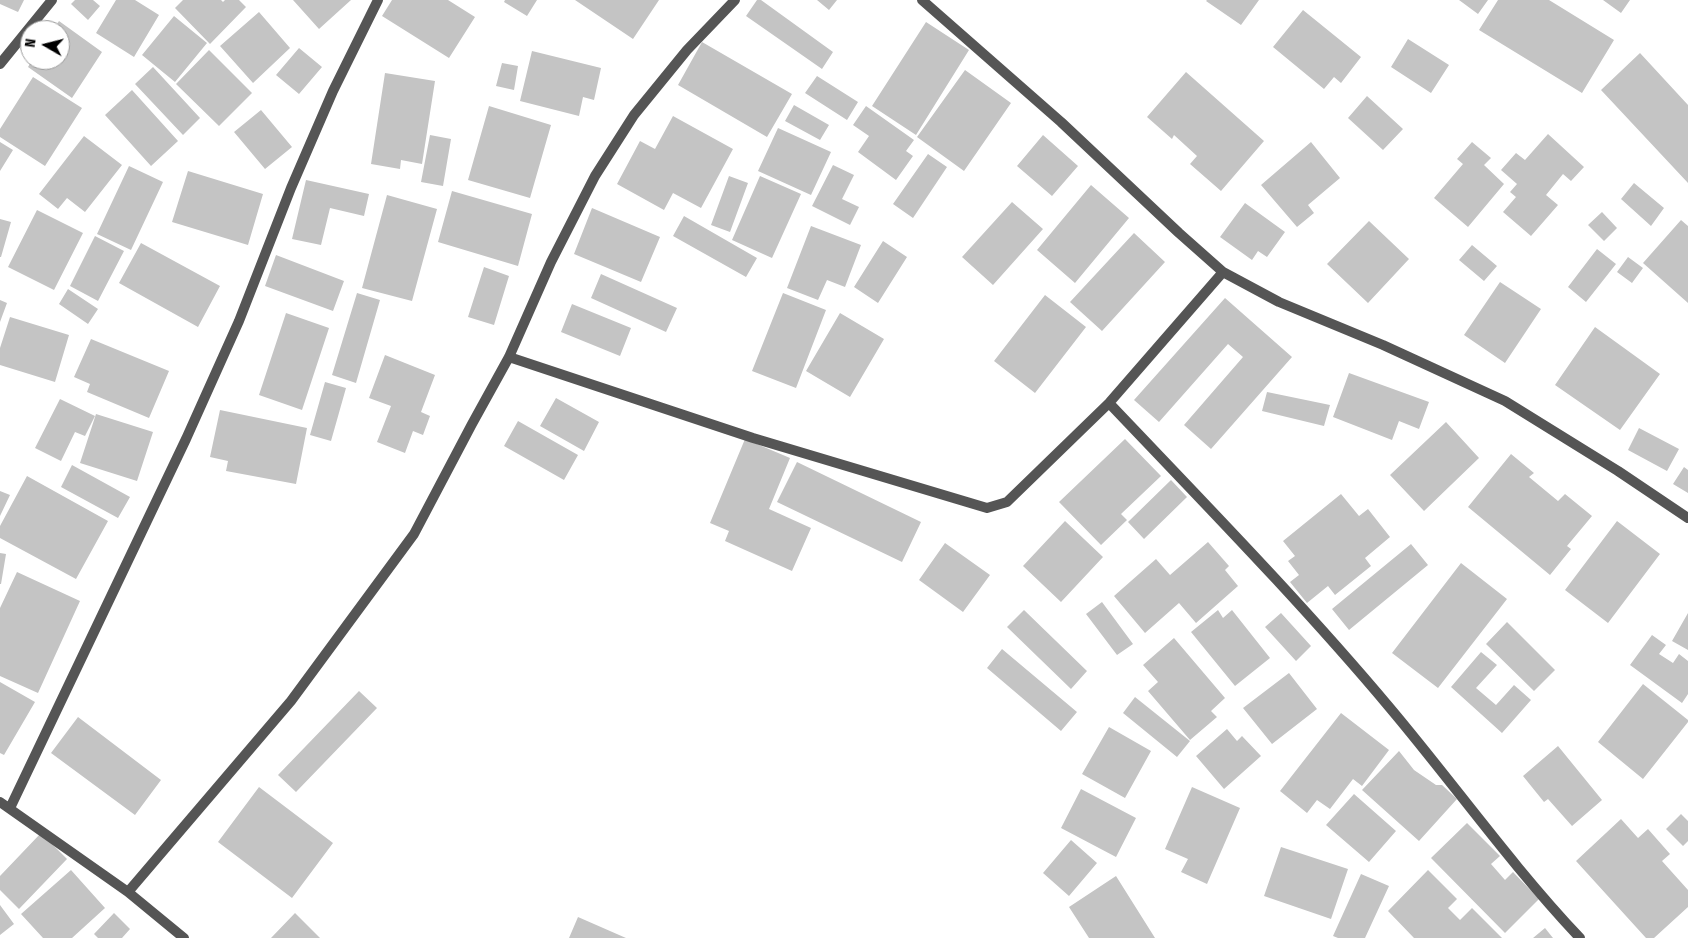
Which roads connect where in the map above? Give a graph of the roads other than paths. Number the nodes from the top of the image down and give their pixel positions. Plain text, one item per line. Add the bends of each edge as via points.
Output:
1 (52, 0) edge
2 (378, 0) edge
3 (735, 0) edge
4 (922, 0) edge
5 (0, 64) edge
6 (1222, 272) junction
7 (509, 357) junction
8 (1109, 403) junction
9 (1688, 518) edge
10 (0, 802) edge
11 (10, 808) junction
12 (128, 892) junction
13 (184, 938) edge
14 (1580, 938) edge

1 - 5 street
2 - 11 street via 333,91 239,321 186,438
3 - 7 street via 687,50 624,130 595,176
4 - 6 street via 1062,122
6 - 8 street
6 - 9 street via 1279,302 1383,344 1505,401
7 - 8 street via 753,438 987,508 1008,502
7 - 12 street via 414,534 291,701
8 - 14 street via 1259,560 1390,708
10 - 11 street
11 - 12 street
12 - 13 street

